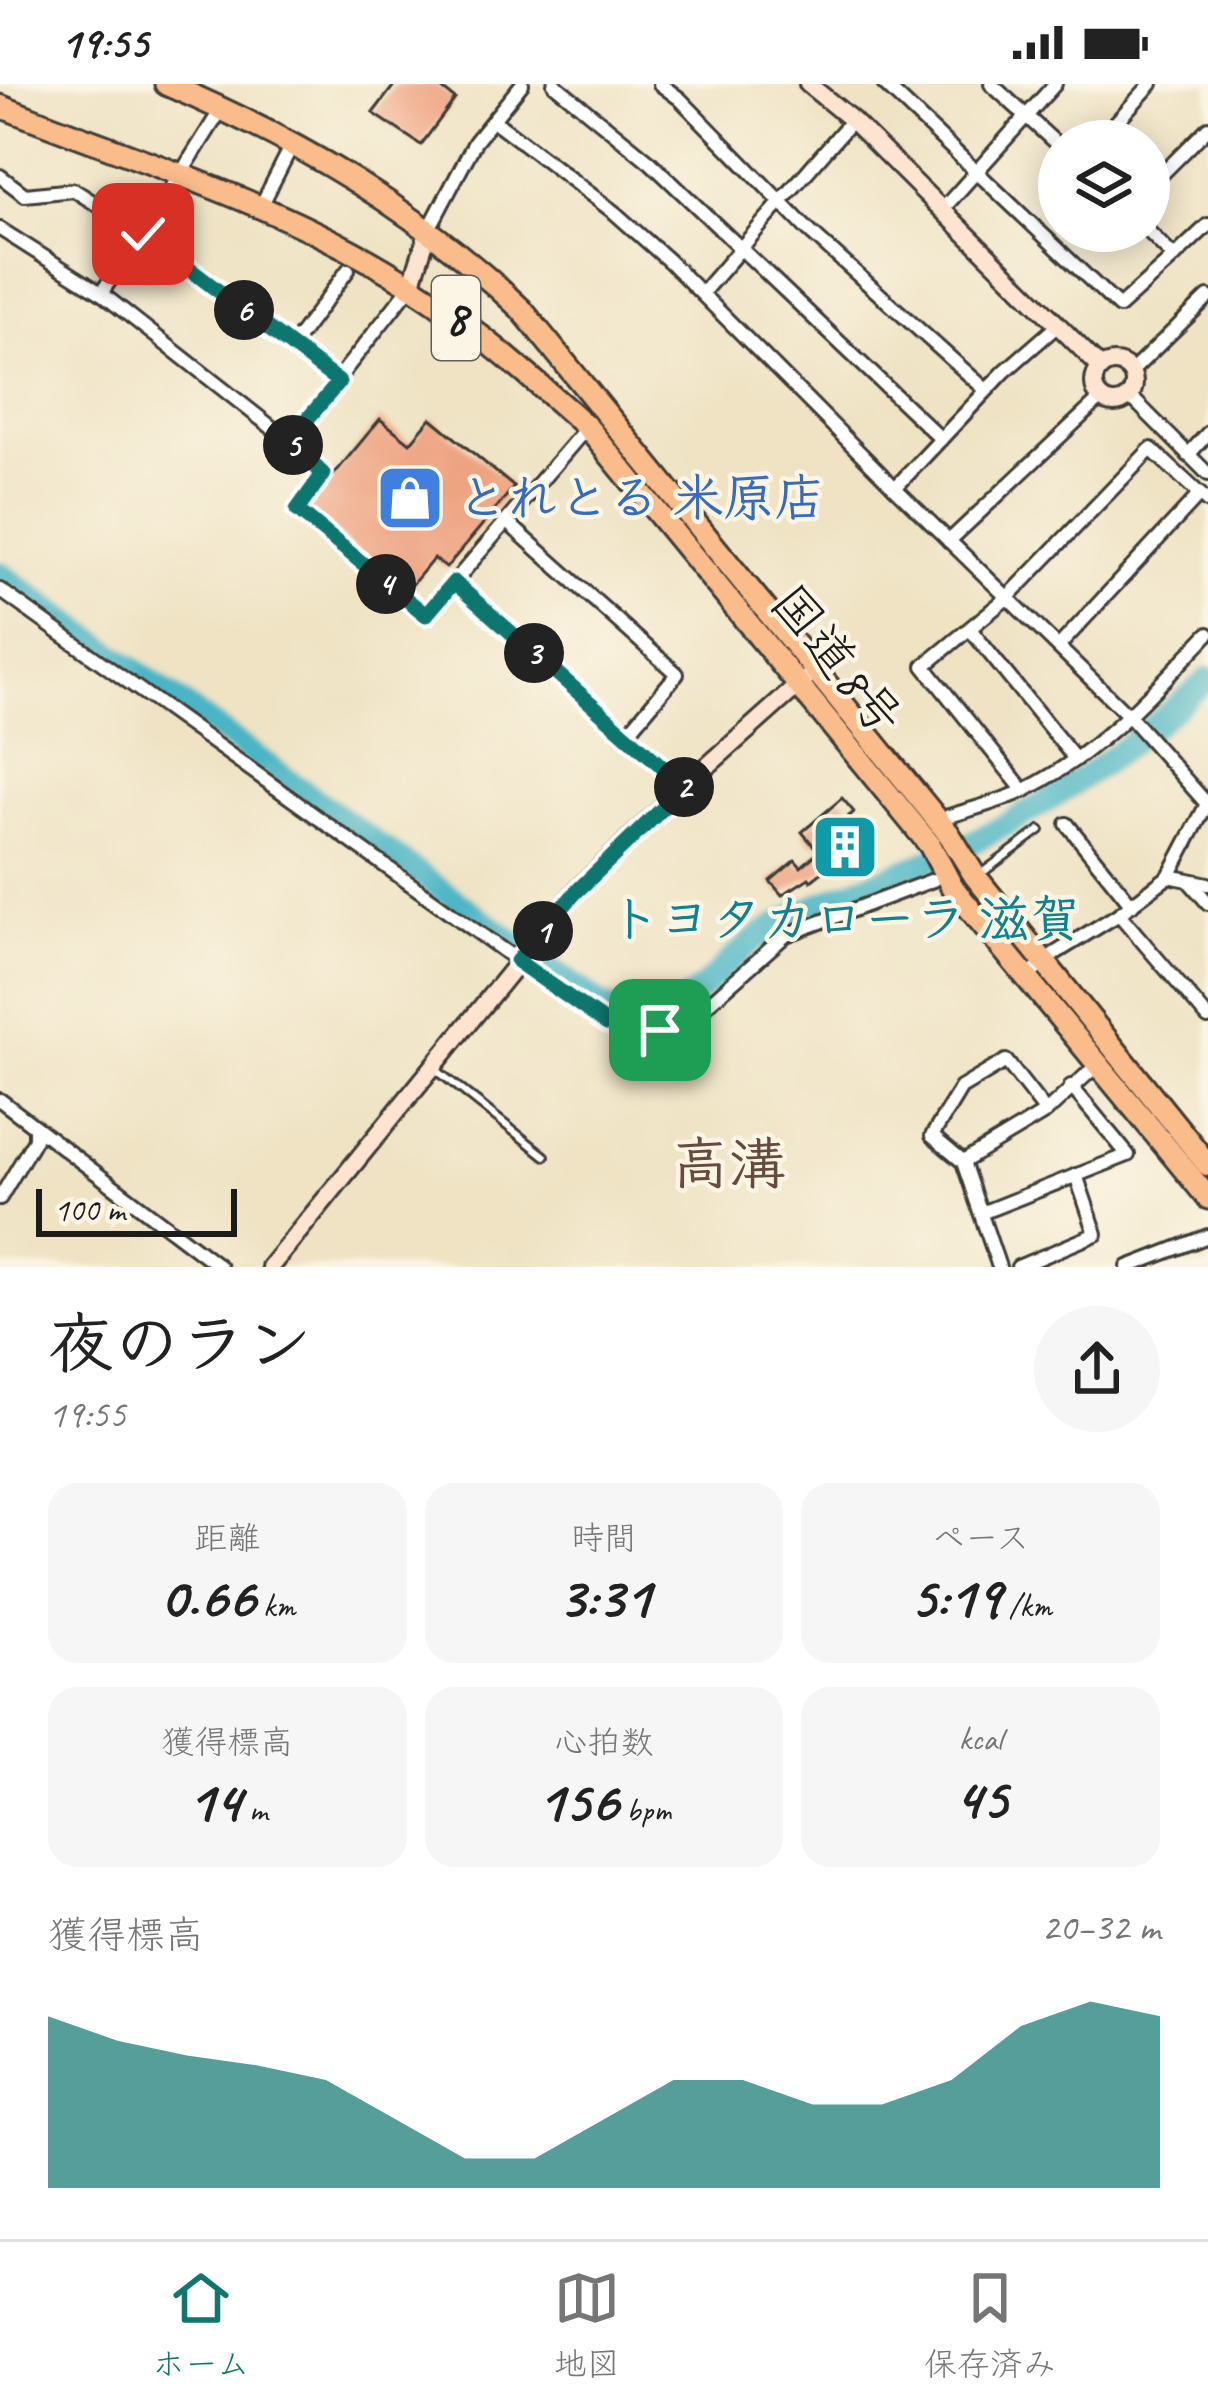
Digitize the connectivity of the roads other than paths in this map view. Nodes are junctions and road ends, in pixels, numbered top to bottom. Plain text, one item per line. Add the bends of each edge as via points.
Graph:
1 (166, 84) edge
2 (522, 84) edge
3 (554, 84) edge
4 (660, 84) edge
5 (808, 84) edge
6 (884, 84) edge
7 (991, 84) edge
8 (1055, 84) edge
9 (1151, 84) edge
10 (0, 106) edge
11 (222, 108) junction
12 (1027, 116) junction
13 (493, 120) junction
14 (851, 120) junction
15 (1118, 120) edge
16 (1038, 126) edge
17 (1208, 128) edge
18 (293, 142) junction
19 (1170, 166) edge
20 (977, 172) junction
21 (0, 176) edge
22 (180, 176) junction
23 (783, 202) junction
24 (260, 208) junction
25 (942, 210) junction
26 (1208, 225) edge
27 (0, 229) edge
28 (429, 229) junction
29 (143, 234) junction
30 (742, 249) junction
31 (1169, 252) edge
32 (1174, 257) junction
33 (348, 270) dead end
34 (411, 286) junction
35 (101, 293) junction
36 (703, 293) junction
37 (1208, 298) edge
38 (1058, 325) junction
39 (292, 346) junction
40 (1101, 368) junction
41 (1131, 372) junction
42 (339, 382) junction
43 (986, 390) junction
44 (1130, 396) junction
45 (1100, 398) junction
46 (586, 427) junction
47 (1208, 433) edge
48 (941, 439) junction
49 (289, 441) junction
50 (1188, 454) junction
51 (1208, 474) edge
52 (895, 488) junction
53 (1204, 498) edge
54 (507, 522) junction
55 (949, 541) junction
56 (454, 582) junction
57 (0, 590) edge
58 (1009, 597) junction
59 (970, 628) junction
60 (1208, 634) edge
61 (1059, 646) junction
62 (807, 678) junction
63 (1132, 720) junction
64 (626, 735) junction
65 (1076, 759) junction
66 (685, 787) junction
67 (1024, 791) junction
68 (1067, 824) dead end
69 (1040, 830) dead end
70 (939, 833) junction
71 (980, 873) junction
72 (1169, 876) junction
73 (1187, 879) junction
74 (942, 884) junction
75 (1208, 884) edge
76 (1208, 903) edge
77 (1132, 905) junction
78 (1119, 914) junction
79 (523, 954) junction
80 (1035, 970) junction
81 (1208, 1018) edge
82 (1097, 1065) junction
83 (431, 1066) junction
84 (1071, 1087) junction
85 (0, 1100) edge
86 (1046, 1112) junction
87 (35, 1126) junction
88 (545, 1156) dead end
89 (963, 1162) junction
90 (1208, 1165) edge
91 (1076, 1175) junction
92 (0, 1198) edge
93 (1208, 1198) edge
94 (981, 1213) junction
95 (1207, 1238) edge
96 (220, 1267) edge
97 (270, 1267) edge
98 (999, 1267) edge
99 (1018, 1267) edge
100 (1128, 1267) edge

1 - 11 highway, 国道8号 / 8
2 - 13 street
3 - 30 street
4 - 23 street
5 - 14 main road
6 - 20 street
7 - 12 street
8 - 12 street
9 - 15 street
10 - 22 highway, 国道8号 / 8
11 - 18 highway, 国道8号 / 8
11 - 22 street
12 - 16 street
12 - 20 street
13 - 28 street
13 - 36 street
14 - 23 street
14 - 25 main road
17 - 19 street
18 - 24 street
18 - 28 highway, 国道8号 / 8
20 - 25 street
20 - 32 street via 1118,307
21 - 29 street via 25,194 74,190
22 - 24 highway, 国道8号 / 8
22 - 29 street
23 - 30 street
23 - 43 street
24 - 34 highway, 国道8号 / 8
25 - 38 main road
26 - 32 street
27 - 35 street
28 - 34 main road
28 - 62 highway, 国道8号 / 8 via 548,339
29 - 35 street
29 - 39 street
30 - 36 street
30 - 48 street
31 - 32 street
33 - 39 street
34 - 42 street
34 - 46 highway, 国道8号 / 8
35 - 49 street
36 - 52 street
37 - 41 street
38 - 40 main road
38 - 43 street
39 - 42 street
40 - 41 main road via 1117,363
40 - 45 main road
41 - 44 main road
42 - 49 street
43 - 48 street
44 - 45 main road
44 - 50 street
45 - 55 street
46 - 54 street
46 - 62 highway, 国道8号 / 8
47 - 50 street
48 - 52 street
49 - 56 street via 323,474 297,510 426,615
50 - 51 street
52 - 55 street
53 - 58 street via 1151,449
53 - 61 street
54 - 56 street
54 - 64 street via 677,674
55 - 58 street
56 - 64 street
57 - 79 street
58 - 59 street
58 - 61 street
59 - 65 street
59 - 67 street via 923,666
60 - 63 street
61 - 63 street
62 - 66 main road
62 - 70 highway, 国道8号 / 8
63 - 65 street
63 - 72 street via 1207,804
64 - 66 street
65 - 67 street
66 - 79 main road
67 - 70 street
68 - 77 street
69 - 71 lane
70 - 71 highway, 国道8号 / 8
70 - 74 highway, 国道8号 / 8
71 - 80 highway, 国道8号 / 8
72 - 73 street
72 - 77 street
73 - 75 street
73 - 76 street
74 - 79 street via 786,935 693,1017 660,1030 607,1024
74 - 80 highway, 国道8号 / 8
77 - 78 street
78 - 80 street
78 - 81 street
79 - 83 main road
80 - 82 highway, 国道8号 / 8
80 - 90 highway, 国道8号 / 8
82 - 84 street
82 - 93 highway, 国道8号 / 8
83 - 88 lane
83 - 97 main road
84 - 86 street
84 - 91 street via 1128,1155
85 - 87 street
86 - 89 street
86 - 89 street via 1006,1061 961,1088 932,1136
87 - 92 street
87 - 96 street
89 - 94 street
91 - 94 street
91 - 99 street via 1096,1234
94 - 98 street
95 - 100 street

